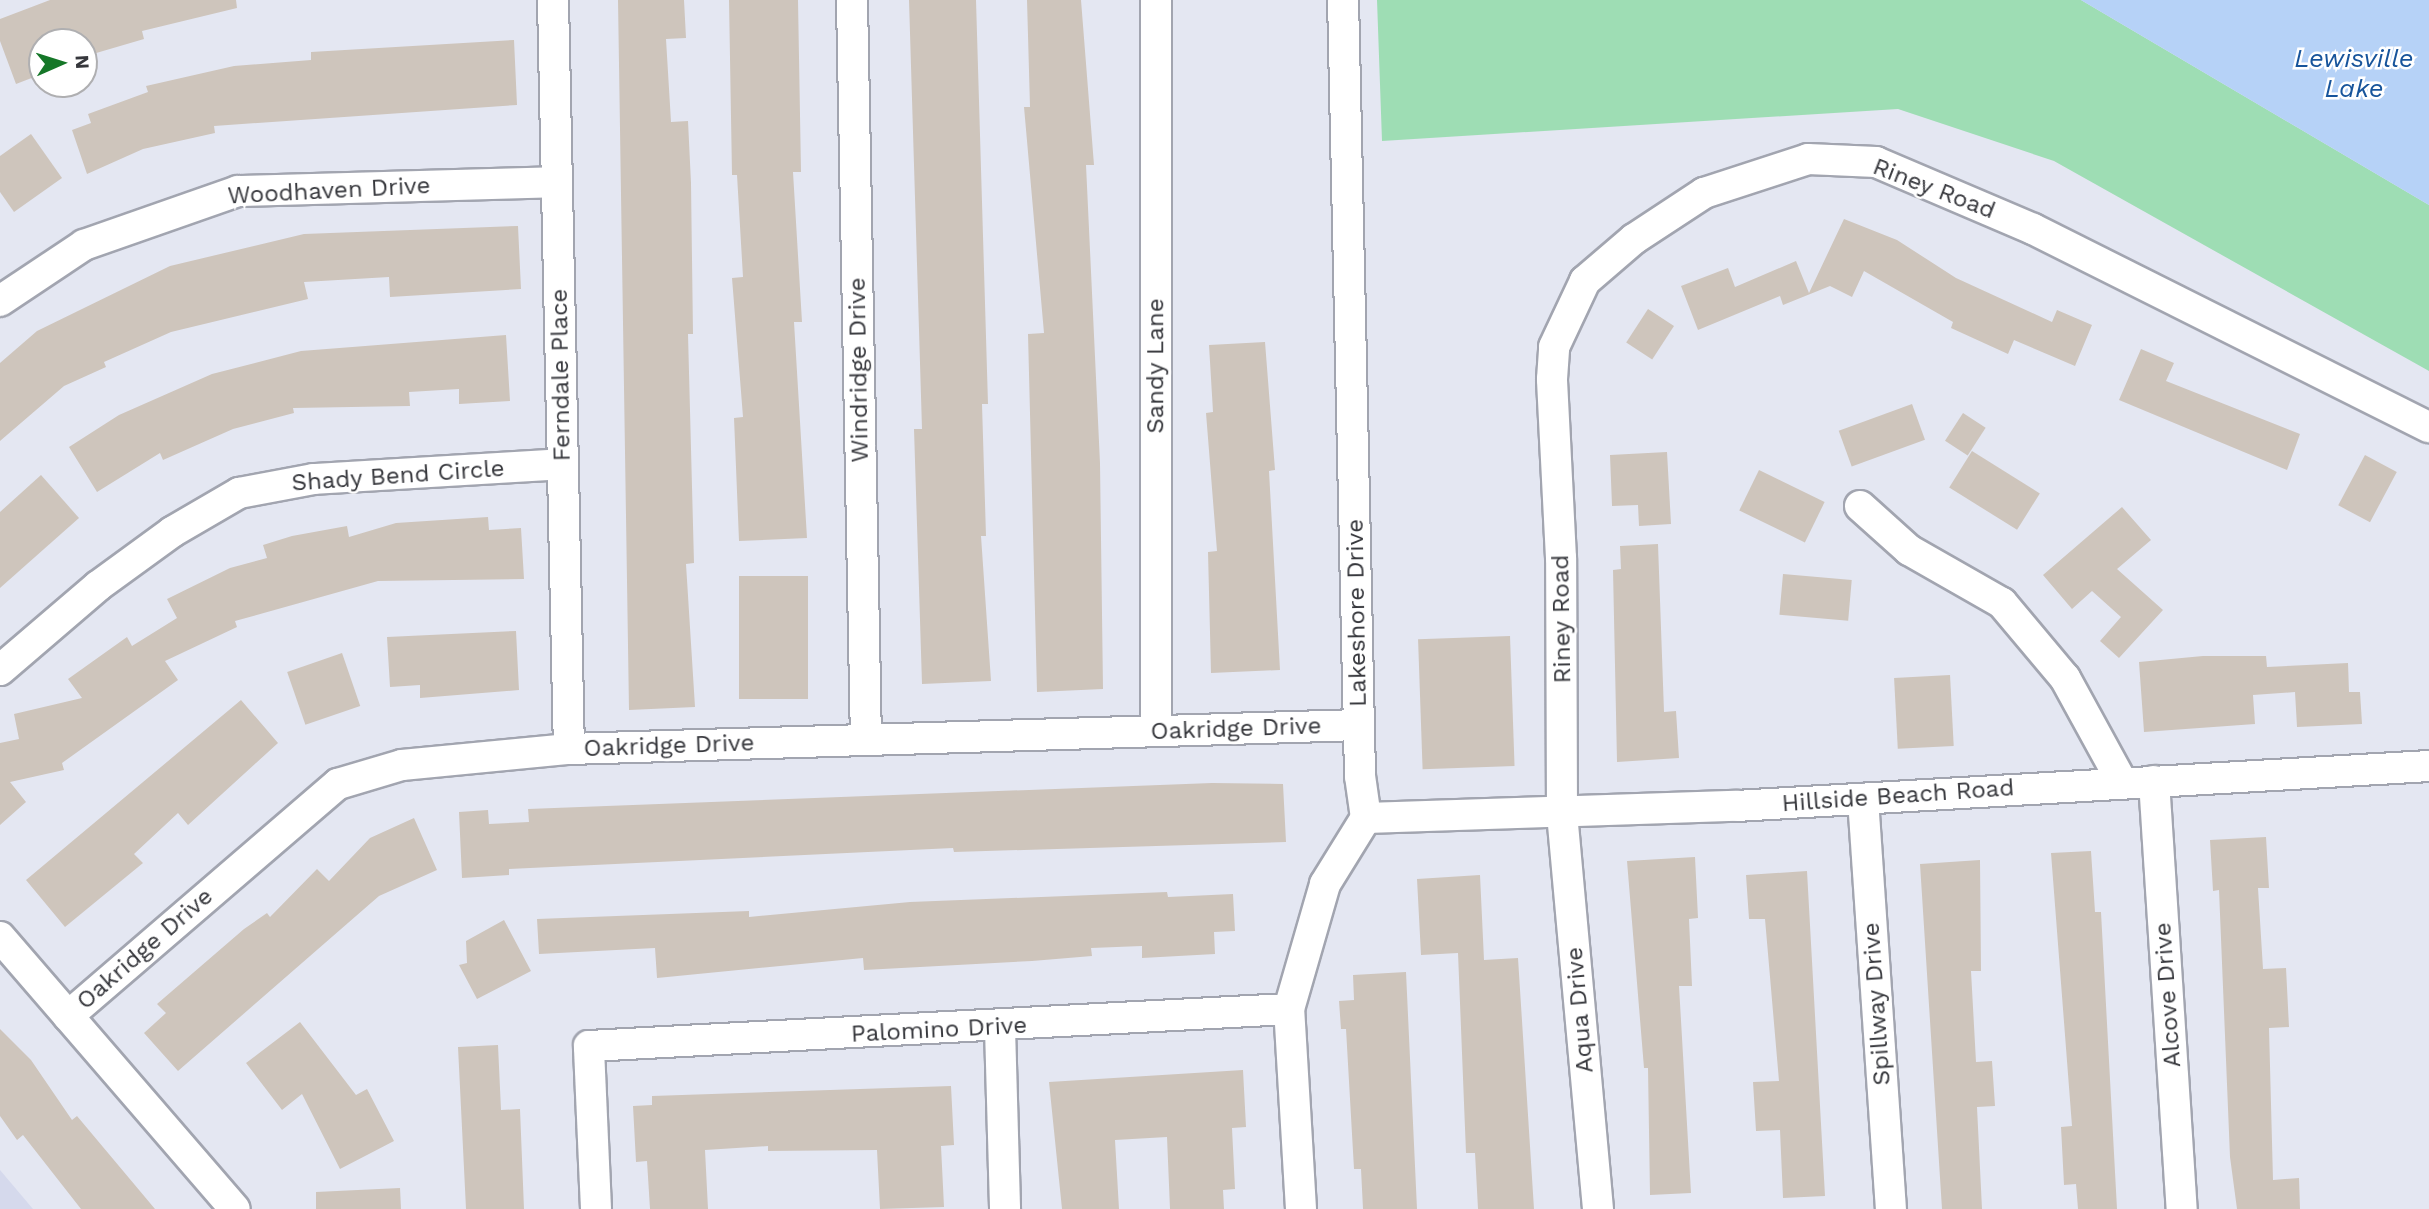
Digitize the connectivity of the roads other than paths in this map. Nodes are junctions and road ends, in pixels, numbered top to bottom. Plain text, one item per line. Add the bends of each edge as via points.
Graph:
1 (552, 0) edge
2 (852, 0) edge
3 (1156, 0) edge
4 (1343, 0) edge
5 (556, 181) junction
6 (0, 300) edge
7 (2429, 427) edge
8 (563, 464) junction
9 (1860, 506) dead end
10 (0, 670) edge
11 (1359, 725) junction
12 (1156, 731) junction
13 (866, 740) junction
14 (569, 749) junction
15 (2429, 766) edge
16 (2154, 780) junction
17 (2122, 782) junction
18 (1863, 799) junction
19 (1562, 812) junction
20 (1366, 818) junction
21 (0, 937) edge
22 (1289, 1009) junction
23 (68, 1016) junction
24 (1000, 1028) junction
25 (235, 1209) edge
26 (596, 1209) edge
27 (1005, 1209) edge
28 (1301, 1209) edge
29 (1598, 1209) edge
30 (1891, 1209) edge
31 (2182, 1209) edge

1 - 5 street, Ferndale Place
2 - 13 street, Windridge Drive
3 - 12 street, Sandy Lane
4 - 11 street, Lakeshore Drive
5 - 6 street, Woodhaven Drive via 238,191 84,245
5 - 8 street, Ferndale Place
7 - 19 street, Riney Road via 2046,235 1876,162 1808,159 1704,193 1634,239 1585,281 1554,347
8 - 10 street, Shady Bend Circle via 314,479 239,493 98,586
8 - 14 street, Ferndale Place
9 - 17 street via 1909,550 2001,603 2065,678
11 - 12 street, Oakridge Drive
11 - 20 street, Lakeshore Drive
12 - 13 street, Oakridge Drive
13 - 14 street, Oakridge Drive
14 - 23 street, Oakridge Drive via 402,765 338,784
15 - 16 street, Hillside Beach Road
16 - 17 street, Hillside Beach Road
16 - 31 street, Alcove Drive
17 - 18 street, Hillside Beach Road
18 - 19 street, Hillside Beach Road
18 - 30 street, Spillway Drive
19 - 20 street, Hillside Beach Road
19 - 29 street, Aqua Drive
20 - 22 street via 1325,884
21 - 23 street
22 - 24 street, Palomino Drive
22 - 28 street
23 - 25 street
24 - 26 street, Palomino Drive via 589,1046
24 - 27 street

